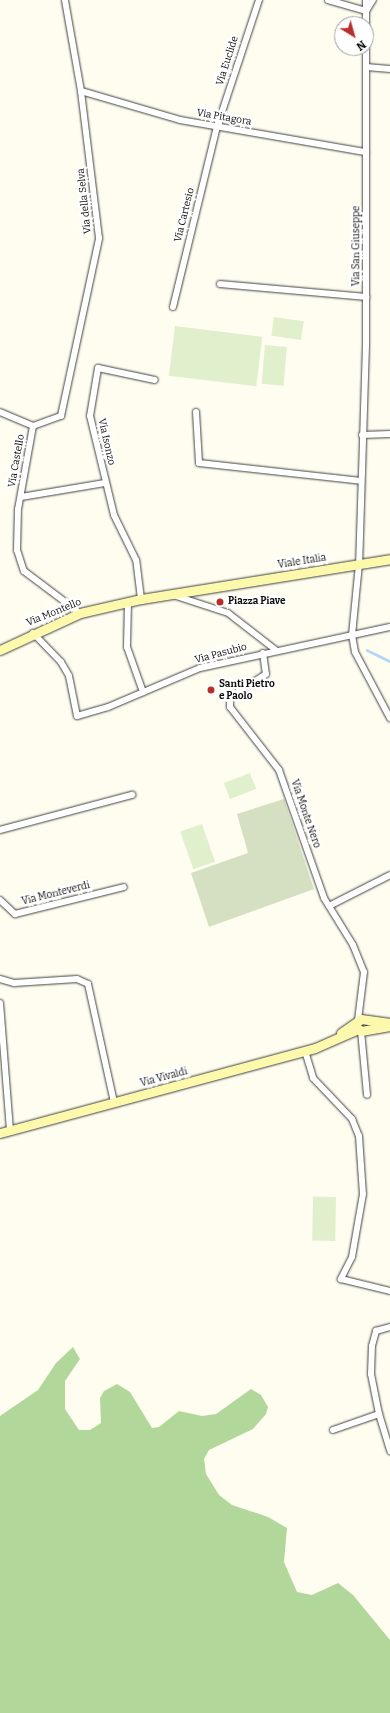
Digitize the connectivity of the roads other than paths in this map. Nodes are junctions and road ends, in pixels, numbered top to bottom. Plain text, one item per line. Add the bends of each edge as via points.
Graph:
1 (65, 0) edge
2 (259, 0) edge
3 (328, 0) edge
4 (366, 0) edge
5 (373, 0) edge
6 (366, 11) junction
7 (366, 67) junction
8 (390, 69) edge
9 (81, 91) junction
10 (217, 127) junction
11 (366, 152) junction
12 (220, 284) dead end
13 (366, 297) junction
14 (173, 307) dead end
15 (155, 380) dead end
16 (0, 412) edge
17 (196, 412) dead end
18 (33, 426) junction
19 (390, 434) edge
20 (362, 435) junction
21 (361, 481) junction
22 (105, 483) junction
23 (21, 498) junction
24 (390, 559) edge
25 (359, 564) junction
26 (170, 594) junction
27 (141, 599) junction
28 (128, 602) junction
29 (80, 613) junction
30 (390, 627) edge
31 (33, 633) junction
32 (352, 635) junction
33 (1, 645) edge
34 (277, 650) junction
35 (263, 653) junction
36 (143, 692) junction
37 (390, 718) edge
38 (132, 795) dead end
39 (0, 830) edge
40 (390, 875) edge
41 (124, 887) dead end
42 (0, 900) edge
43 (329, 906) junction
44 (0, 979) edge
45 (0, 1002) edge
46 (361, 1024) junction
47 (390, 1025) edge
48 (305, 1051) junction
49 (367, 1095) dead end
50 (114, 1102) junction
51 (10, 1130) junction
52 (0, 1133) edge
53 (390, 1291) edge
54 (390, 1327) edge
55 (379, 1414) junction
56 (333, 1430) dead end
57 (390, 1451) edge

1 - 9 street, Via della Selva
2 - 10 street, Via Euclide
3 - 6 street
4 - 6 street, Via San Giuseppe
5 - 6 street
6 - 7 street, Via San Giuseppe
7 - 8 street
7 - 11 street, Via San Giuseppe
9 - 10 street, Via Pitagora
9 - 18 street, Via della Selva via 99,238 61,416
10 - 11 street, Via Pitagora
10 - 14 street, Via Cartesio
11 - 13 street, Via San Giuseppe
12 - 13 street
13 - 20 street, Via San Giuseppe
15 - 22 street, Via Isonzo via 98,368 90,416
16 - 18 street
17 - 21 street via 198,463
18 - 23 street, Via Castello
19 - 20 street
20 - 21 street, Via San Giuseppe
21 - 25 street, Via San Giuseppe
22 - 23 street
22 - 27 street, Via Isonzo via 114,515 136,560
23 - 29 street, Via Castello via 17,550 24,571
24 - 25 street, Viale Italia
25 - 26 street, Viale Italia
25 - 32 street, Via San Giuseppe
26 - 27 street
26 - 34 street via 228,613
27 - 28 street, Via Montello
28 - 29 street, Via Montello
28 - 36 street via 127,648
29 - 31 street, Via Montello
30 - 32 street, Via Pasubio
31 - 33 street, Via Montello
31 - 36 street, Via Pasubio via 61,662 69,676 77,716
32 - 34 street, Via Pasubio
32 - 37 street, Via San Giuseppe via 355,652
34 - 35 street, Via Pasubio
35 - 36 street, Via Pasubio via 200,668
35 - 43 street, Via Monte Nero via 266,674 230,697 230,707 279,770
38 - 39 street
40 - 43 street
41 - 42 street, Via Monteverdi via 15,914
43 - 46 street, Via Monte Nero via 353,945 364,972 359,1004
44 - 50 street via 14,984 77,979 88,984
45 - 51 street
46 - 47 street
46 - 48 street, Via Vivaldi
46 - 49 street, Via Monte Nero
48 - 50 street, Via Vivaldi
48 - 53 street via 313,1078 352,1119 359,1136 362,1194 352,1257 341,1279
50 - 51 street, Via Vivaldi
51 - 52 street, Via Vivaldi
54 - 55 street via 376,1331 372,1346 371,1374
55 - 56 street
55 - 57 street

